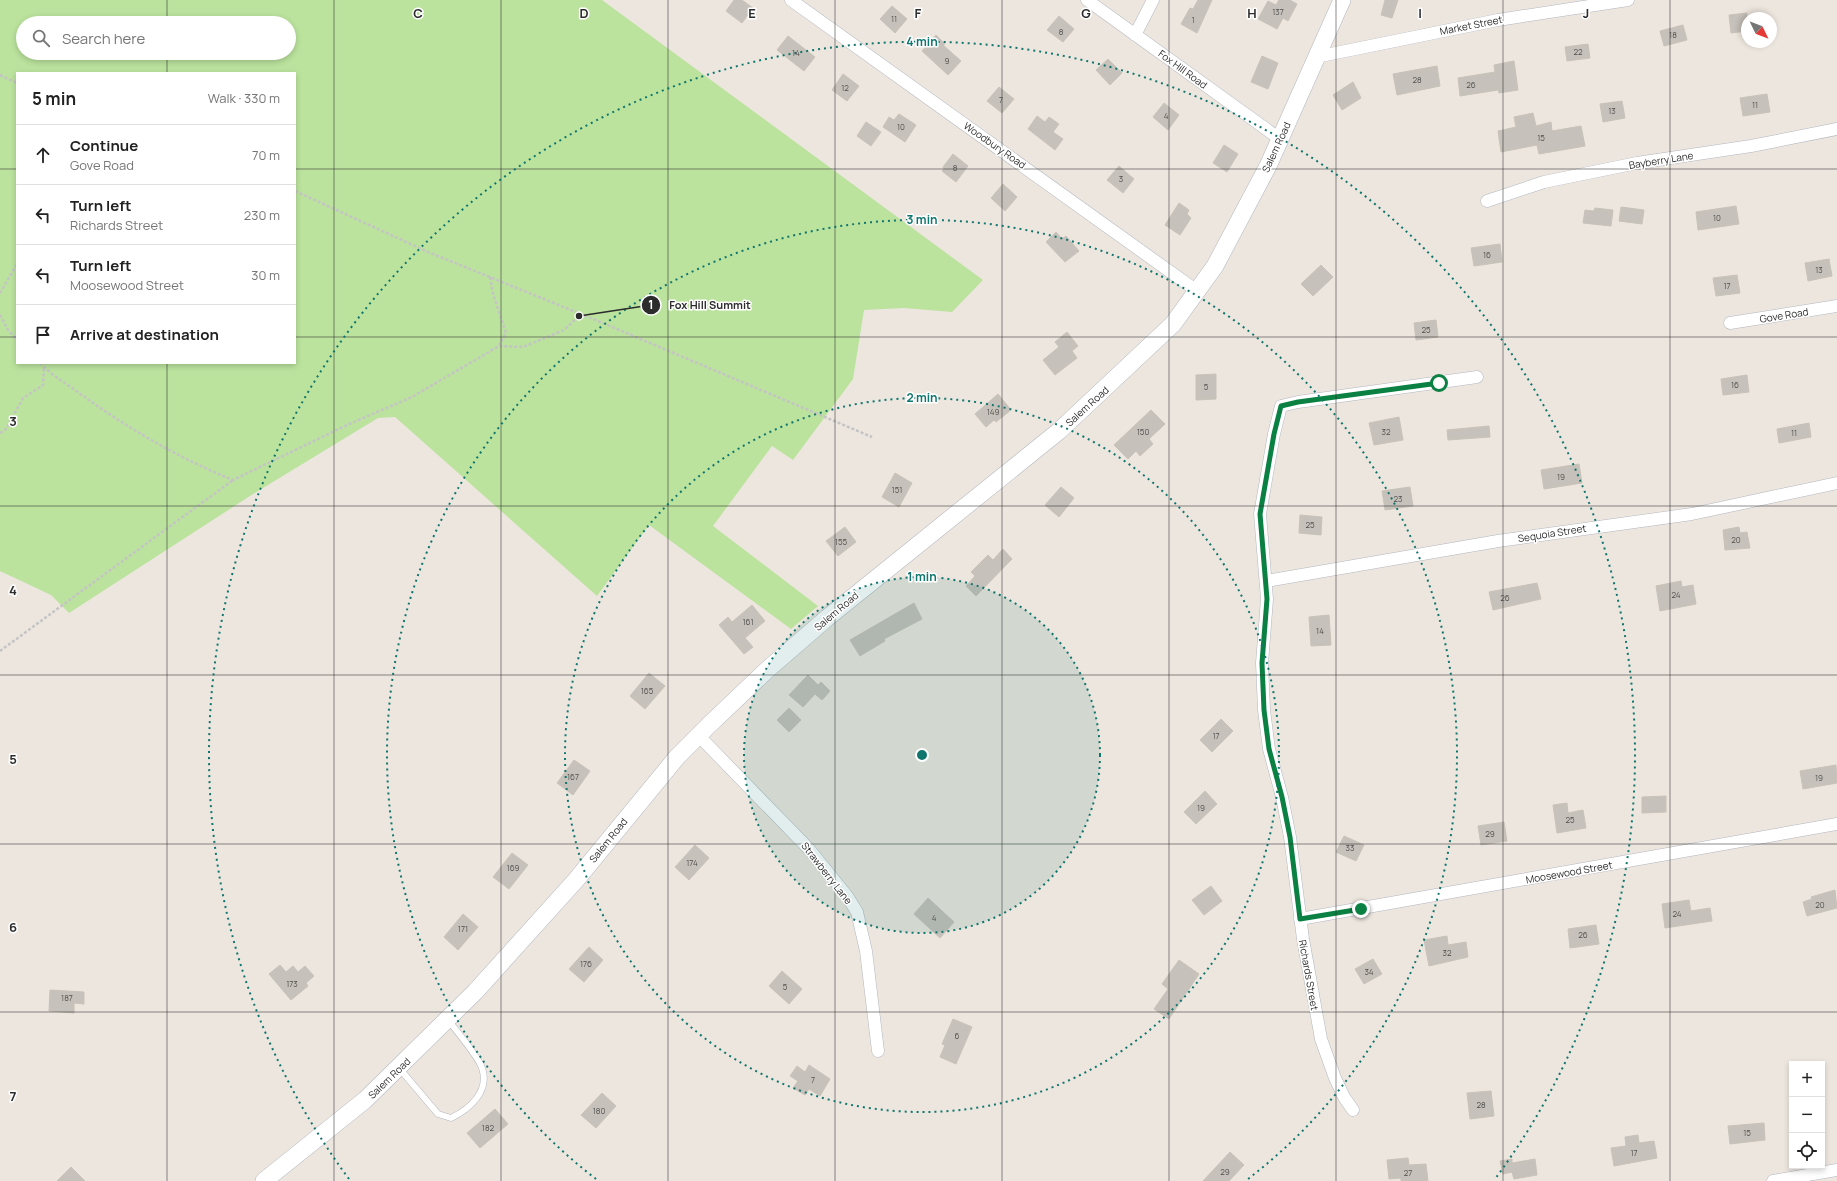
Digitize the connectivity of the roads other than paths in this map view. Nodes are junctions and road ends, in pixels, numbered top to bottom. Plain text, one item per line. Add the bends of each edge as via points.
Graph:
1 (791, 0) edge
2 (1087, 0) edge
3 (1153, 0) edge
4 (1342, 0) edge
5 (1628, 0) edge
6 (1135, 35) junction
7 (1316, 57) junction
8 (1837, 129) edge
9 (1280, 139) junction
10 (1487, 201) dead end
11 (1197, 291) junction
12 (1837, 306) edge
13 (1730, 323) dead end
14 (1477, 377) dead end
15 (1837, 483) edge
16 (1266, 581) junction
17 (698, 735) junction
18 (1837, 824) edge
19 (1300, 919) junction
20 (448, 1019) junction
21 (878, 1051) dead end
22 (399, 1068) junction
23 (1353, 1110) dead end
24 (1837, 1170) edge
25 (269, 1180) edge
26 (1773, 1181) edge

1 - 11 street, Woodbury Road
2 - 6 street, Fox Hill Road
3 - 6 street
4 - 7 main road, Salem Road
5 - 7 street, Market Street via 1498,20
6 - 9 street, Fox Hill Road
7 - 9 main road, Salem Road
8 - 10 street, Bayberry Lane via 1544,182
9 - 11 main road, Salem Road via 1215,266
11 - 17 main road, Salem Road via 1173,324 1064,426 827,618
12 - 13 street, Gove Road
14 - 16 street, Richards Street via 1281,406 1260,514
15 - 16 street, Sequoia Street via 1692,514 1498,541
16 - 19 street, Richards Street via 1262,663 1264,710 1269,749 1290,837
17 - 20 main road, Salem Road via 576,880
17 - 21 street, Strawberry Lane via 810,849 857,912 866,952
18 - 19 street, Moosewood Street
19 - 23 street, Richards Street via 1321,1039 1335,1078
20 - 22 main road, Salem Road
20 - 22 lane via 482,1067 485,1084 478,1098 451,1118 438,1114
22 - 25 main road, Salem Road via 362,1103
24 - 26 street

